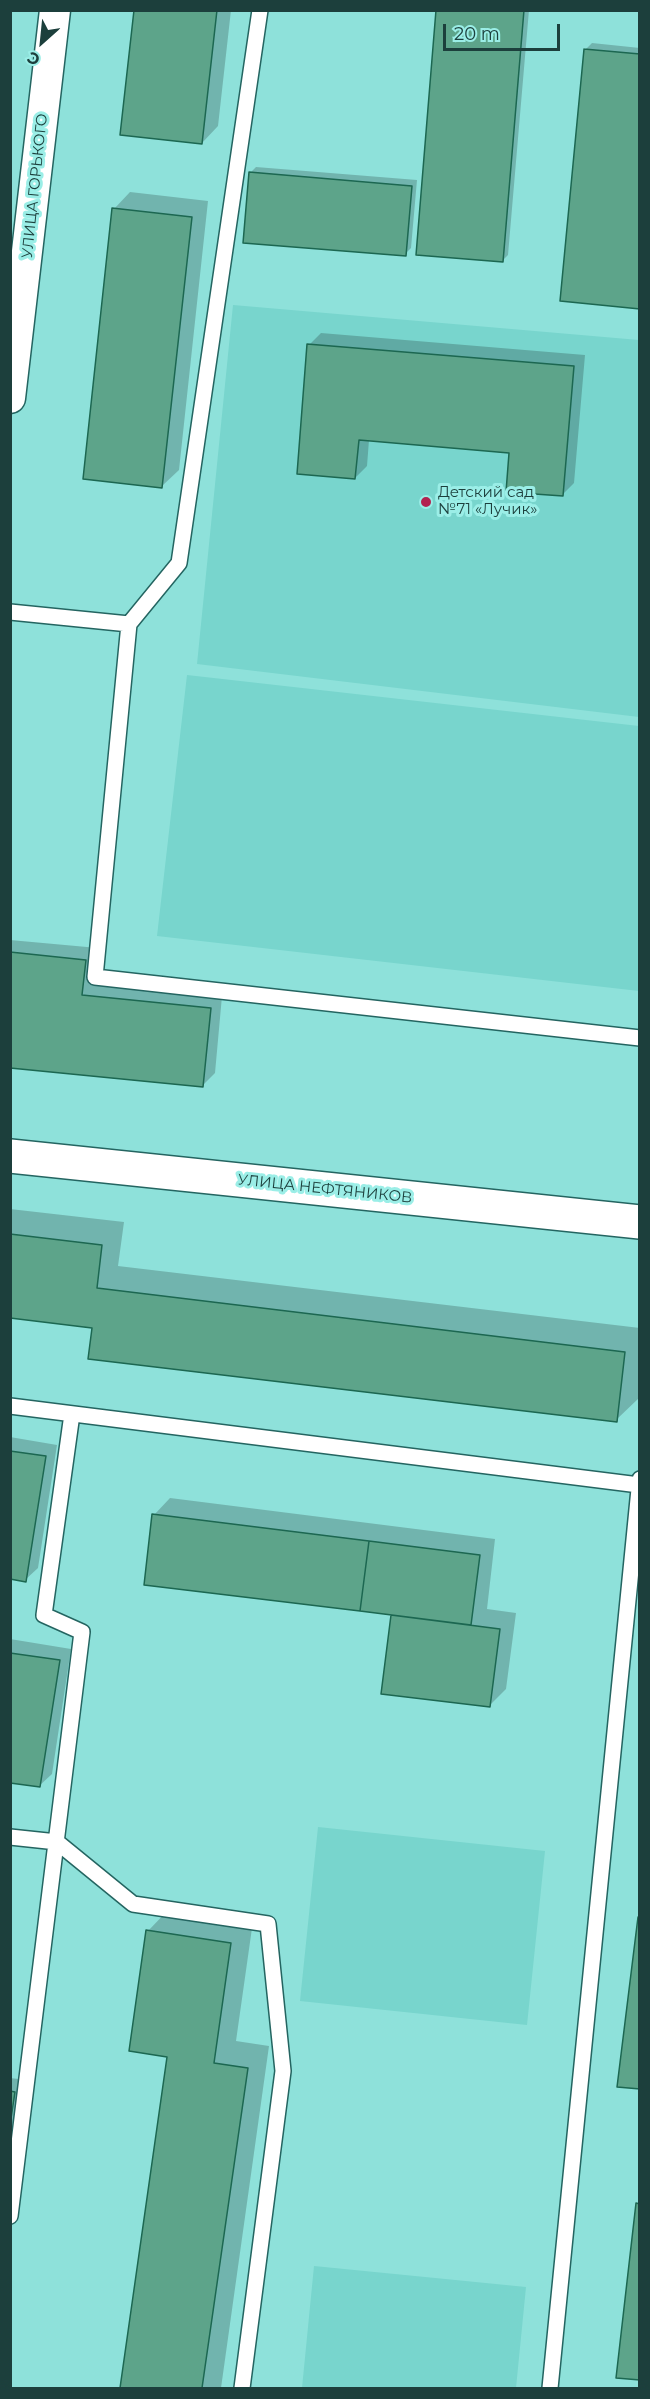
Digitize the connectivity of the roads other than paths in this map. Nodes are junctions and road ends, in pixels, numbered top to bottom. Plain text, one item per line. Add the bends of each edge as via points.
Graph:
1 (55, 10) edge
2 (260, 10) edge
3 (10, 398) edge
4 (10, 612) edge
5 (129, 624) junction
6 (639, 1038) edge
7 (10, 1156) edge
8 (639, 1222) edge
9 (10, 1406) edge
10 (72, 1414) junction
11 (639, 1479) edge
12 (639, 1485) edge
13 (10, 1837) edge
14 (57, 1842) junction
15 (10, 2216) edge
16 (242, 2388) edge
17 (550, 2388) edge

1 - 3 street, УЛИЦА ГОРЬКОГО
2 - 5 lane via 179,562
4 - 5 lane
5 - 6 lane via 95,977
7 - 8 main road, УЛИЦА НЕФТЯНИКОВ
9 - 10 lane
10 - 12 lane
10 - 14 lane via 44,1615 82,1632
11 - 12 lane
12 - 17 lane
13 - 14 lane
14 - 15 lane
14 - 16 lane via 133,1904 268,1924 283,2071

